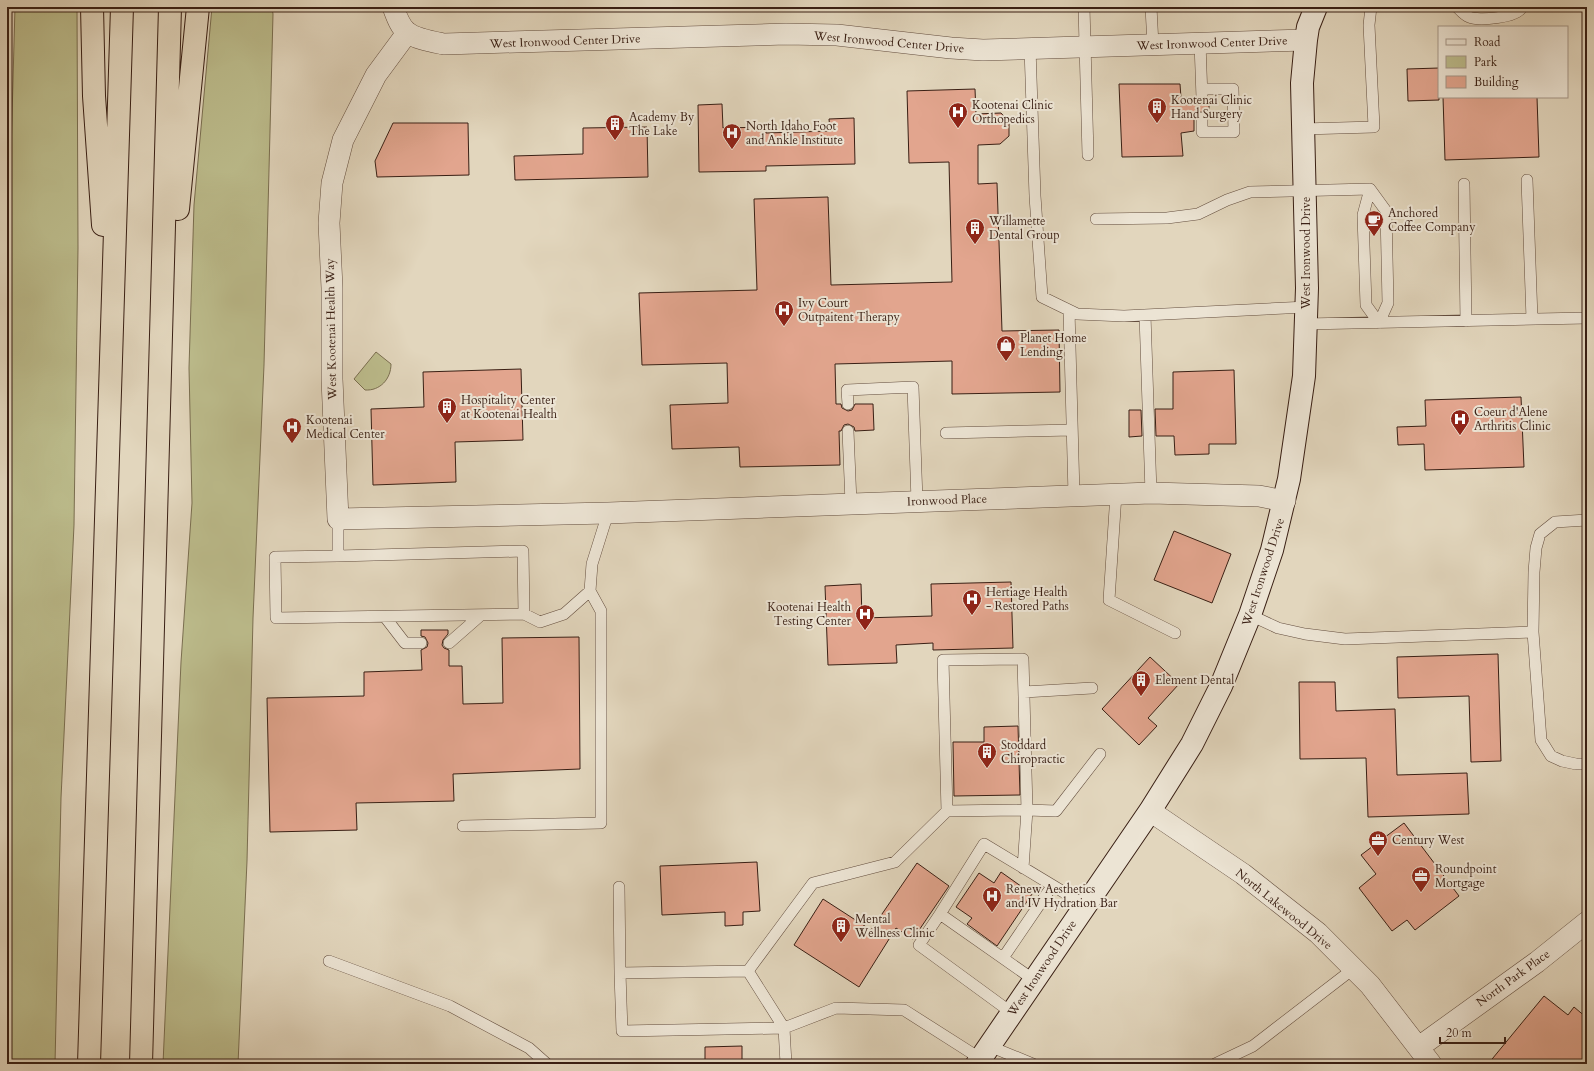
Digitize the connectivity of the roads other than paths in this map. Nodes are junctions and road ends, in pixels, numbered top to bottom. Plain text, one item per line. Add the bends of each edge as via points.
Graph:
1 (92, 7) edge
2 (122, 7) edge
3 (170, 7) edge
4 (198, 7) edge
5 (393, 7) edge
6 (1084, 7) edge
7 (1152, 7) edge
8 (1316, 7) edge
9 (1371, 7) edge
10 (1457, 7) edge
11 (1522, 7) edge
12 (407, 33) junction
13 (1306, 40) junction
14 (1200, 43) junction
15 (1153, 44) junction
16 (1085, 47) junction
17 (1030, 48) junction
18 (1202, 118) dead end
19 (1303, 129) junction
20 (1088, 155) dead end
21 (1526, 180) dead end
22 (1464, 184) dead end
23 (1370, 189) junction
24 (1306, 190) junction
25 (1096, 219) dead end
26 (1069, 310) junction
27 (1145, 315) junction
28 (1306, 316) junction
29 (1587, 318) edge
30 (1532, 319) junction
31 (1466, 321) junction
32 (1379, 323) junction
33 (111, 343) junction
34 (848, 404) dead end
35 (160, 423) junction
36 (1072, 430) junction
37 (848, 431) dead end
38 (946, 433) dead end
39 (1152, 493) junction
40 (1116, 494) junction
41 (1074, 495) junction
42 (917, 501) junction
43 (1285, 501) junction
44 (851, 503) junction
45 (608, 513) junction
46 (338, 519) junction
47 (1587, 520) edge
48 (338, 556) junction
49 (590, 591) junction
50 (524, 614) junction
51 (481, 615) junction
52 (1250, 615) junction
53 (385, 617) junction
54 (1533, 632) junction
55 (1175, 633) dead end
56 (421, 643) dead end
57 (449, 643) dead end
58 (1092, 688) dead end
59 (1024, 692) junction
60 (1100, 754) dead end
61 (1587, 764) edge
62 (1027, 810) junction
63 (947, 811) junction
64 (1150, 811) junction
65 (463, 826) dead end
66 (1023, 868) junction
67 (1052, 886) junction
68 (619, 887) dead end
69 (1085, 905) junction
70 (940, 914) junction
71 (1587, 922) edge
72 (1003, 958) junction
73 (330, 961) dead end
74 (1354, 969) junction
75 (748, 971) junction
76 (620, 973) junction
77 (1034, 980) junction
78 (1012, 1013) junction
79 (784, 1028) junction
80 (1419, 1047) junction
81 (982, 1056) edge
82 (89, 1064) edge
83 (141, 1064) edge
84 (547, 1064) edge
85 (786, 1064) edge
86 (1033, 1064) edge
87 (1215, 1064) edge
88 (1431, 1064) edge

1 - 33 highway via 94,96
2 - 33 highway
3 - 35 highway
4 - 35 highway
5 - 12 street via 396,17
6 - 16 lane
7 - 15 lane
8 - 13 street, West Ironwood Drive
9 - 19 lane via 1369,25 1374,127
10 - 11 lane via 1471,18 1512,16
12 - 17 street, West Ironwood Center Drive via 429,42 444,44 786,34 837,35 983,50
12 - 46 street, West Kootenai Health Way via 376,75 343,140 332,183 329,223
13 - 14 street, West Ironwood Center Drive
13 - 19 street, West Ironwood Drive via 1302,83
14 - 15 street, West Ironwood Center Drive
14 - 18 lane via 1202,94 1233,89 1234,132 1202,132
15 - 16 street, West Ironwood Center Drive
16 - 17 street, West Ironwood Center Drive
16 - 20 lane
17 - 26 lane via 1035,196 1042,297
19 - 24 street, West Ironwood Drive
21 - 30 lane
22 - 31 lane
23 - 24 lane
23 - 32 lane via 1363,215 1366,305
23 - 32 lane via 1386,211 1388,303
24 - 25 lane via 1250,192 1198,214
24 - 28 street, West Ironwood Drive
26 - 27 lane via 1077,314
26 - 36 lane
27 - 28 lane
27 - 39 lane
28 - 32 lane
28 - 43 street, West Ironwood Drive via 1304,376
29 - 30 lane
30 - 31 lane
31 - 32 lane
33 - 82 highway
34 - 42 lane via 847,390 913,387
35 - 83 highway
36 - 38 lane
36 - 41 lane
37 - 44 lane
39 - 40 street, Ironwood Place
39 - 43 street, Ironwood Place via 1259,496
40 - 41 street, Ironwood Place
40 - 55 lane via 1109,600
41 - 42 street, Ironwood Place
42 - 44 street, Ironwood Place
43 - 52 street, West Ironwood Drive
44 - 45 street, Ironwood Place
45 - 46 street
45 - 49 lane via 592,564
46 - 48 lane
47 - 54 lane via 1555,522 1540,534 1534,572
48 - 50 lane via 523,551
48 - 53 lane via 275,557 276,618
49 - 50 lane via 564,614 540,622
49 - 65 lane via 602,610 601,823
50 - 51 lane
51 - 53 lane
51 - 57 lane
52 - 54 lane via 1278,628 1344,639
52 - 64 street, West Ironwood Drive via 1221,686 1195,737
53 - 56 lane via 405,643
54 - 61 lane via 1541,740 1551,756 1562,761
58 - 59 lane
59 - 62 lane
59 - 63 lane via 1023,659 943,660
60 - 62 lane via 1056,811
62 - 63 lane
62 - 66 lane
63 - 75 lane via 895,862 813,883
64 - 69 street, West Ironwood Drive
64 - 74 street, North Lakewood Drive via 1243,874 1318,933
66 - 67 lane
66 - 70 lane via 984,844
67 - 69 lane
67 - 72 lane
68 - 76 lane
69 - 77 street, West Ironwood Drive
70 - 72 lane
70 - 78 lane via 919,944
71 - 80 street, North Park Place
72 - 77 lane
73 - 84 lane via 450,1006 530,1048
74 - 80 street, North Lakewood Drive via 1370,985
74 - 87 lane via 1253,1046
75 - 76 lane
75 - 79 lane
76 - 79 lane via 622,1031
77 - 78 street, West Ironwood Drive
78 - 81 street, West Ironwood Drive
79 - 81 lane via 836,1008 904,1010
79 - 85 lane
80 - 88 street, North Lakewood Drive
81 - 86 lane

